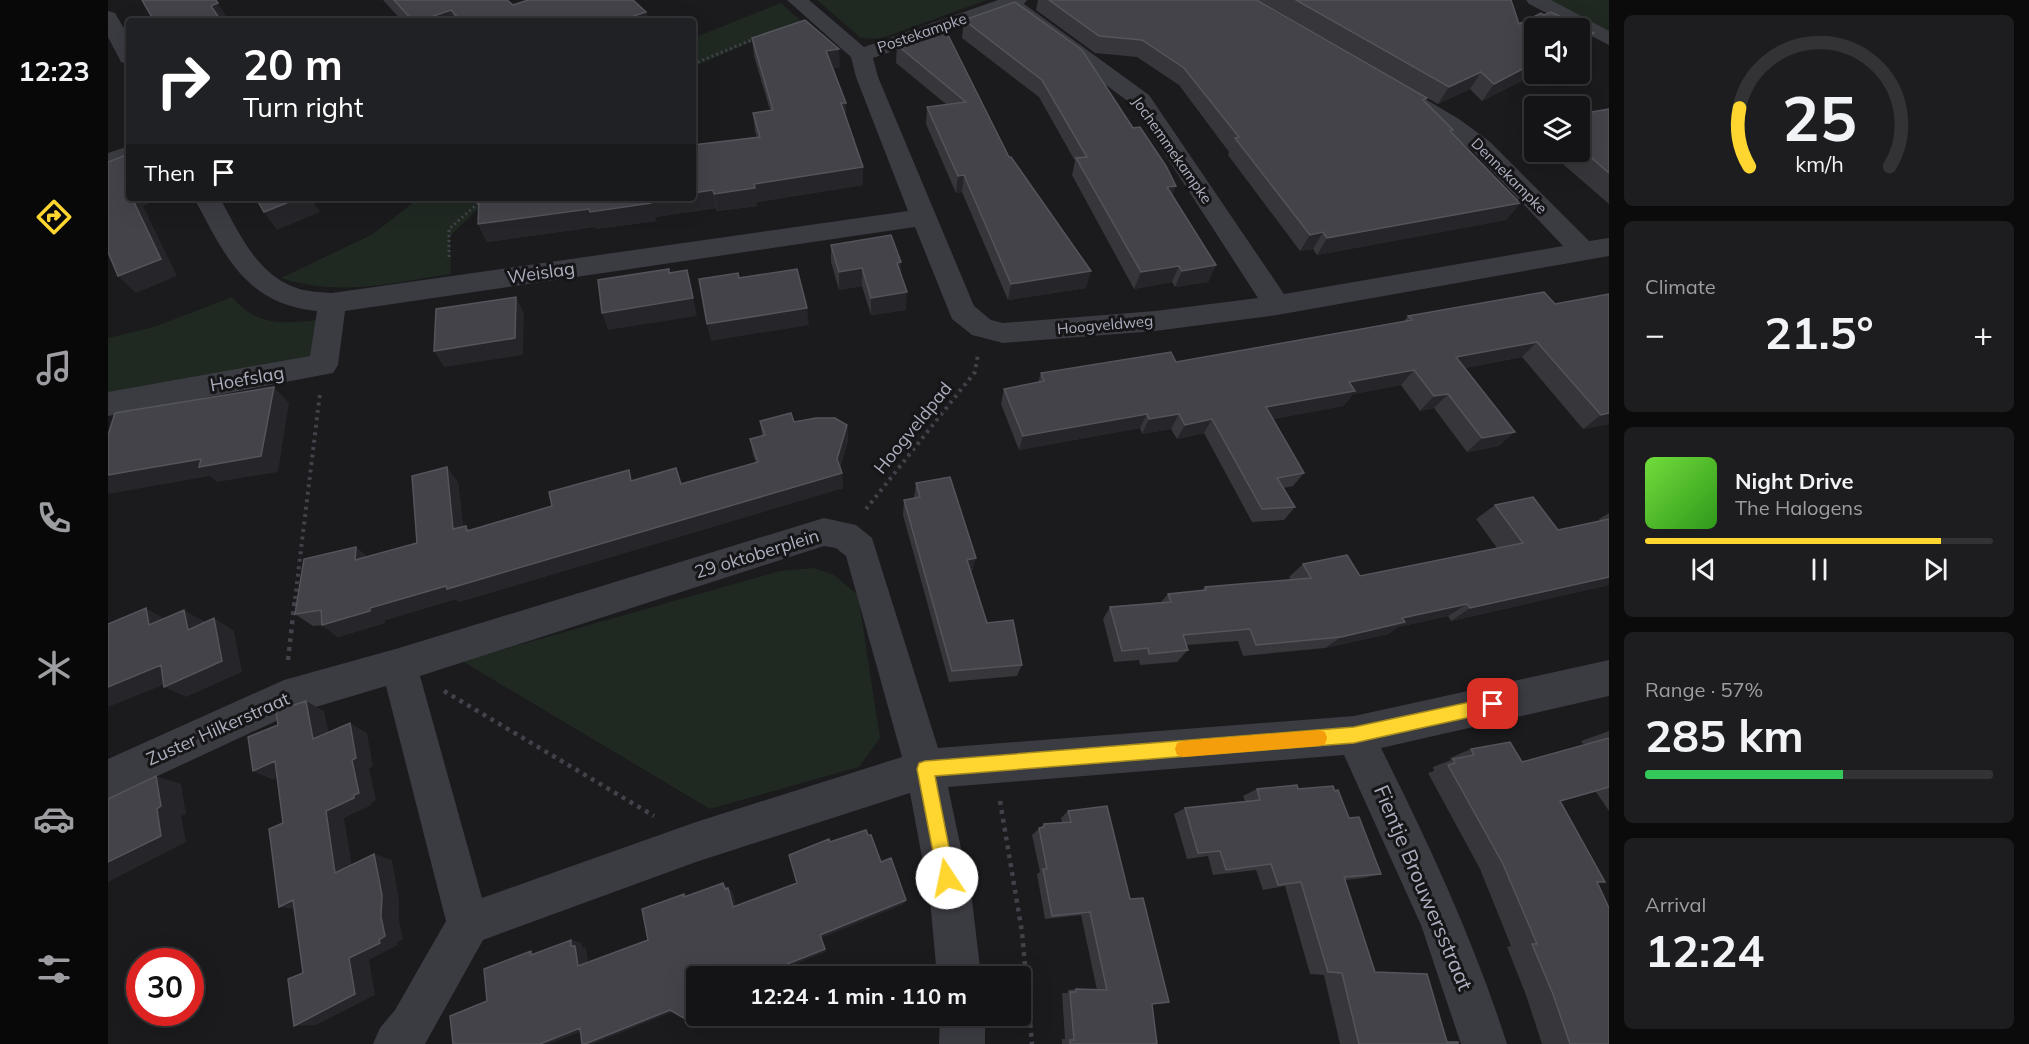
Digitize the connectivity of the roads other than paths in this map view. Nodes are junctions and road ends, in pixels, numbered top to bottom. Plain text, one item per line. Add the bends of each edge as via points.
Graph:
1 (797, 0) edge
2 (1536, 0) edge
3 (1013, 2) edge
4 (108, 17) edge
5 (1609, 39) edge
6 (126, 51) edge
7 (861, 55) junction
8 (1381, 83) edge
9 (126, 155) edge
10 (108, 161) edge
11 (209, 201) edge
12 (923, 217) junction
13 (1596, 250) edge
14 (333, 303) junction
15 (1277, 305) junction
16 (108, 404) edge
17 (399, 665) junction
18 (1609, 678) edge
19 (1354, 735) junction
20 (925, 769) junction
21 (108, 779) edge
22 (468, 924) junction
23 (958, 966) edge
24 (963, 1026) edge
25 (396, 1044) edge
26 (962, 1044) edge
27 (1484, 1044) edge

1 - 7 street
2 - 5 street
3 - 7 street, Postekampke
3 - 15 street, Jochemmekampke via 1141,100
4 - 6 street
7 - 12 street
8 - 13 street, Dennekampke via 1481,146
9 - 10 street
11 - 14 street, Weislag via 256,278 277,292 306,302
12 - 14 street, Weislag
12 - 15 street, Hoogveldweg via 962,312 982,328 1003,333 1155,321
13 - 15 street, Hoogveldweg
14 - 16 street, Hoefslag via 323,365
17 - 20 street, 29 oktoberplein via 824,532 844,535 860,549
17 - 21 street, Zuster Hilkerstraat via 284,698
17 - 22 street
18 - 19 street
19 - 20 street
19 - 27 street, Fientje Brouwersstraat via 1416,862 1473,1004
20 - 22 street via 696,842
20 - 23 street, 29 oktoberplein via 951,900
22 - 25 street via 411,1026
24 - 26 street

